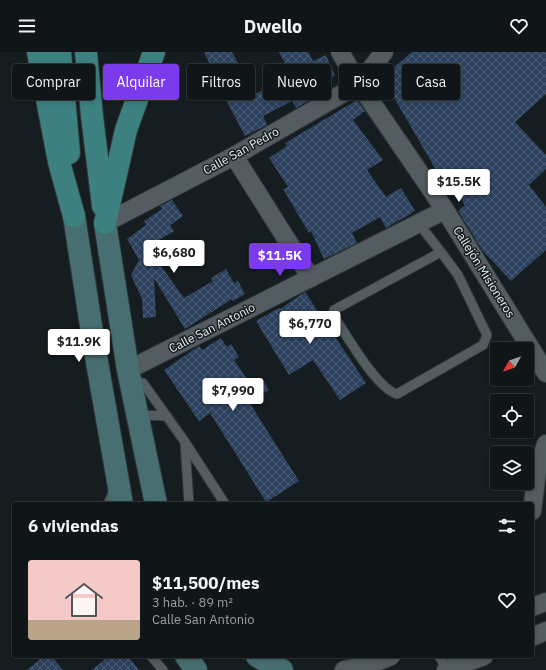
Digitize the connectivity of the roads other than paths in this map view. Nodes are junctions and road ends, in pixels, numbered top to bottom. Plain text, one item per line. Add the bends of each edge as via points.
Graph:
1 (38, 52) edge
2 (60, 52) edge
3 (86, 52) edge
4 (154, 52) edge
5 (340, 52) edge
6 (384, 52) edge
7 (347, 64) edge
8 (374, 64) edge
9 (339, 95) edge
10 (369, 100) edge
11 (234, 156) junction
12 (445, 210) junction
13 (74, 216) junction
14 (113, 218) junction
15 (419, 224) junction
16 (441, 252) junction
17 (311, 278) junction
18 (546, 373) edge
19 (129, 376) junction
20 (137, 415) junction
21 (166, 416) junction
22 (185, 442) junction
23 (546, 444) edge
24 (119, 494) edge
25 (110, 502) edge
26 (156, 502) edge
27 (189, 502) edge
28 (224, 502) edge
29 (533, 502) edge
30 (546, 602) edge
31 (534, 606) edge
32 (546, 631) edge
33 (534, 636) edge
34 (153, 658) edge
35 (187, 658) edge
36 (261, 658) edge
37 (386, 658) edge
38 (480, 661) edge
39 (444, 665) edge
40 (163, 670) edge
41 (196, 670) edge
42 (282, 670) edge
43 (344, 670) edge

1 - 13 main road via 59,162
2 - 13 main road
3 - 14 main road via 92,116
4 - 14 main road via 126,130
5 - 7 street, Callejón Misioneros
6 - 8 street
9 - 11 street, Calle San Pedro
10 - 12 street, Callejón Misioneros
11 - 14 street, Calle San Pedro
11 - 17 street
12 - 15 street, Calle San Antonio
12 - 18 street, Callejón Misioneros
13 - 24 main road
14 - 19 main road
15 - 16 lane
15 - 17 street, Calle San Antonio
16 - 16 lane via 458,275 487,335 483,346 397,394 390,392 364,361 333,315 334,310
17 - 19 street, Calle San Antonio
19 - 20 main road
19 - 21 lane via 143,383
20 - 21 lane
20 - 26 main road
21 - 22 lane
22 - 27 lane
22 - 28 lane
23 - 29 street via 537,472
24 - 25 lane
30 - 31 street
32 - 33 street
34 - 40 lane
35 - 41 main road
36 - 42 main road
37 - 43 street via 369,665
38 - 39 street

